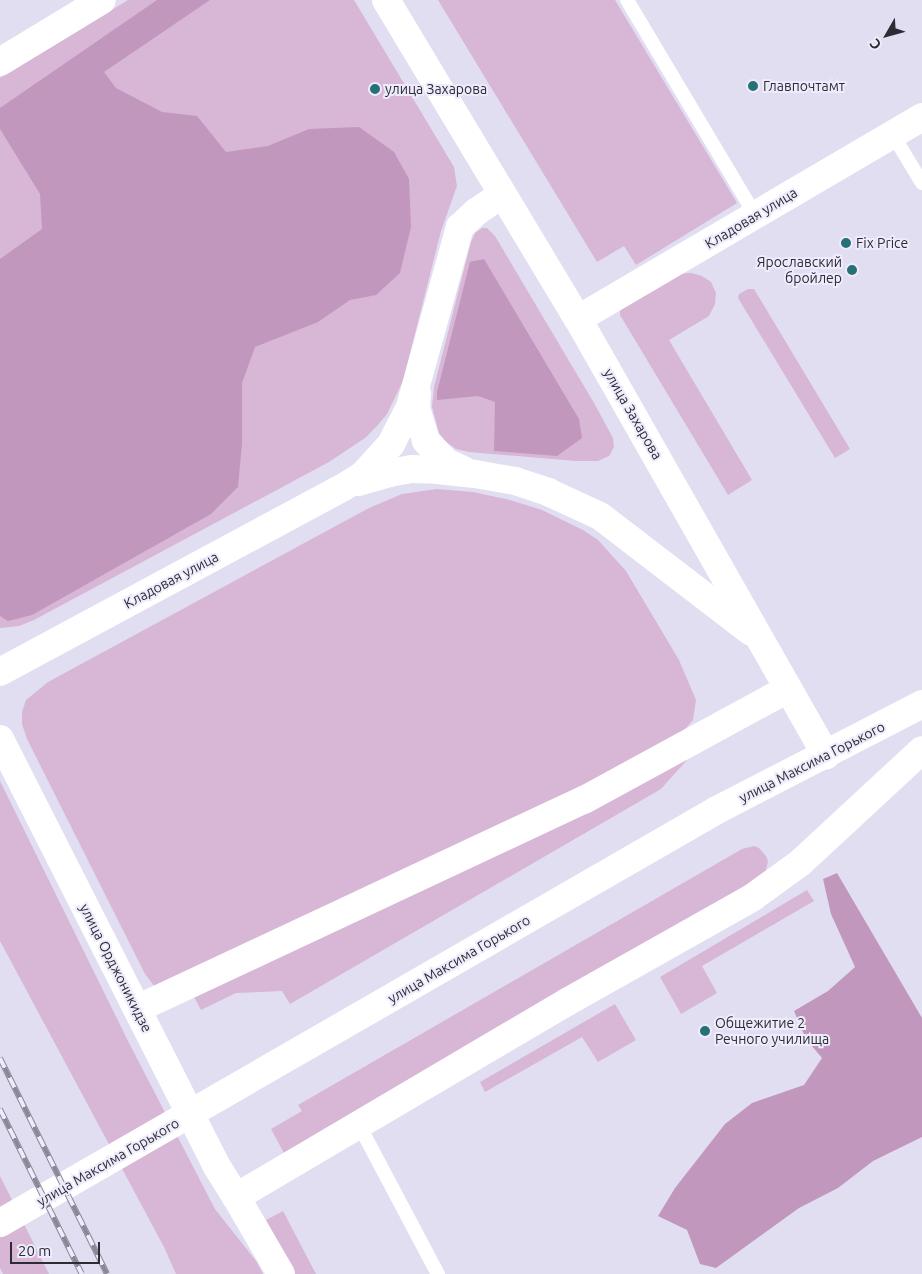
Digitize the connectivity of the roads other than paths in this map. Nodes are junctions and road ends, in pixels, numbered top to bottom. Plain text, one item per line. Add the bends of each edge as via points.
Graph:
1 (102, 0) edge
2 (386, 0) edge
3 (627, 0) edge
4 (0, 62) edge
5 (922, 117) edge
6 (892, 135) junction
7 (922, 183) edge
8 (503, 194) junction
9 (755, 216) junction
10 (578, 319) junction
11 (418, 384) junction
12 (475, 474) junction
13 (342, 488) junction
14 (761, 640) junction
15 (0, 672) edge
16 (788, 689) junction
17 (922, 704) edge
18 (0, 739) edge
19 (922, 750) edge
20 (826, 755) junction
21 (137, 1008) junction
22 (358, 1125) junction
23 (236, 1196) junction
24 (0, 1223) edge
25 (281, 1274) edge
26 (438, 1274) edge

1 - 4 street
2 - 8 street, улица Захарова
3 - 9 lane
5 - 6 street, Кладовая улица
6 - 7 lane
6 - 9 street, Кладовая улица
8 - 10 street, улица Захарова
8 - 11 street via 460,226
9 - 10 street, Кладовая улица
10 - 14 street, улица Захарова
11 - 12 street via 416,408 426,441 446,462
11 - 13 street via 392,444 363,475
12 - 13 street via 412,469
12 - 14 street via 548,492 600,516
13 - 15 street, Кладовая улица
14 - 16 street, улица Захарова
16 - 20 street, улица Захарова
16 - 21 street via 584,800
17 - 20 street, улица Максима Горького
18 - 21 street, улица Орджоникидзе
19 - 22 street via 800,863 753,898
20 - 24 street, улица Максима Горького via 717,810
21 - 23 street, улица Орджоникидзе via 216,1164
22 - 23 street
22 - 26 lane
23 - 25 street, улица Орджоникидзе

